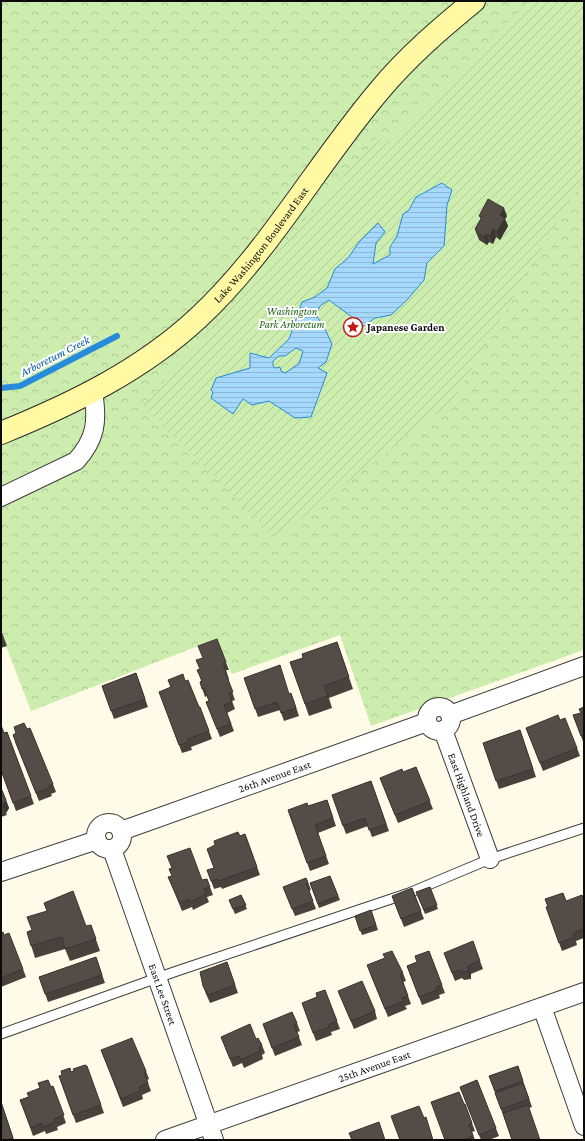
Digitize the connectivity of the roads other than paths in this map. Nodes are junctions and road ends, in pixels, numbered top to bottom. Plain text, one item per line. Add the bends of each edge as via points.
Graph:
1 (474, 1) edge
2 (93, 392) junction
3 (1, 433) edge
4 (1, 498) edge
5 (584, 666) edge
6 (447, 722) junction
7 (584, 828) edge
8 (121, 831) junction
9 (97, 840) junction
10 (112, 849) junction
11 (490, 859) junction
12 (1, 872) edge
13 (158, 978) junction
14 (584, 992) edge
15 (542, 1008) junction
16 (1, 1034) edge
17 (584, 1126) edge
18 (211, 1132) edge
19 (165, 1140) edge

1 - 2 main road, Lake Washington Boulevard East via 412,56 380,90 265,243 233,282 198,318 146,361
2 - 3 main road, Lake Washington Boulevard East
2 - 4 street via 94,430 92,441 84,452 76,461
5 - 6 street
6 - 8 street, 26th Avenue East via 433,730 427,722
6 - 11 street, East Highland Drive
7 - 11 lane
8 - 9 street via 114,824 105,824 98,829
8 - 10 street via 119,845
9 - 10 street via 104,848
9 - 12 street
10 - 13 street, East Lee Street
11 - 13 lane via 409,893
13 - 16 lane
13 - 18 street, East Lee Street
14 - 15 street, 25th Avenue East
15 - 17 street
15 - 18 street, 25th Avenue East
18 - 19 street, 25th Avenue East

